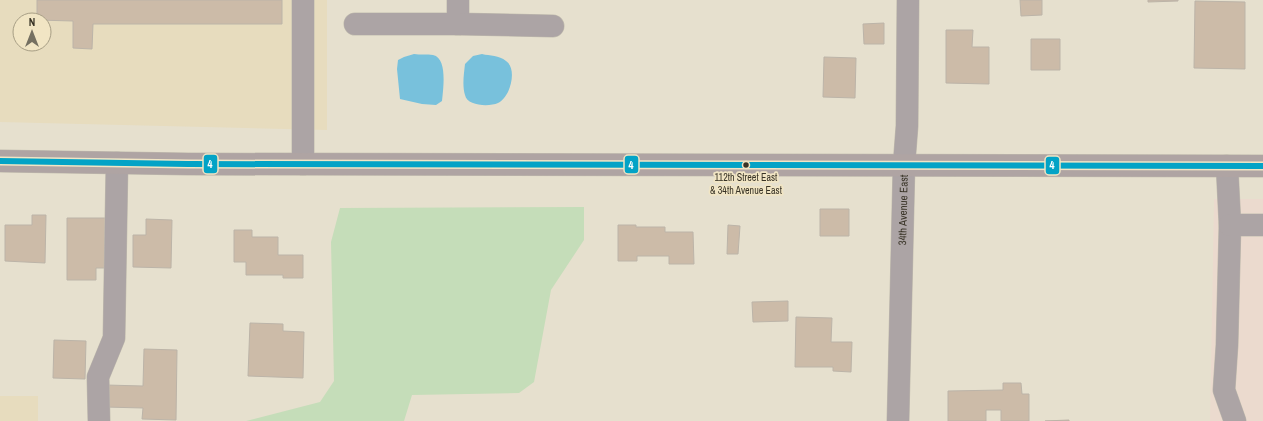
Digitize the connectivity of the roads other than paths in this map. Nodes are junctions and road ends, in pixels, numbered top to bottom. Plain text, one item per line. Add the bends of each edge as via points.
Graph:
1 (303, 0) edge
2 (458, 0) edge
3 (908, 0) edge
4 (355, 24) dead end
5 (458, 24) junction
6 (554, 26) dead end
7 (0, 161) edge
8 (117, 163) junction
9 (303, 164) junction
10 (904, 165) junction
11 (1227, 166) junction
12 (1263, 166) edge
13 (1230, 225) junction
14 (1263, 225) edge
15 (99, 421) edge
16 (898, 421) edge
17 (1235, 421) edge

1 - 9 street
2 - 5 street
3 - 10 street, 34th Avenue East via 907,126
4 - 5 street
5 - 6 street
7 - 8 main road
8 - 9 main road
8 - 15 street via 114,338 98,377
9 - 10 main road
10 - 11 main road
10 - 16 street, 34th Avenue East
11 - 12 main road
11 - 13 street
13 - 14 street
13 - 17 street via 1224,390

